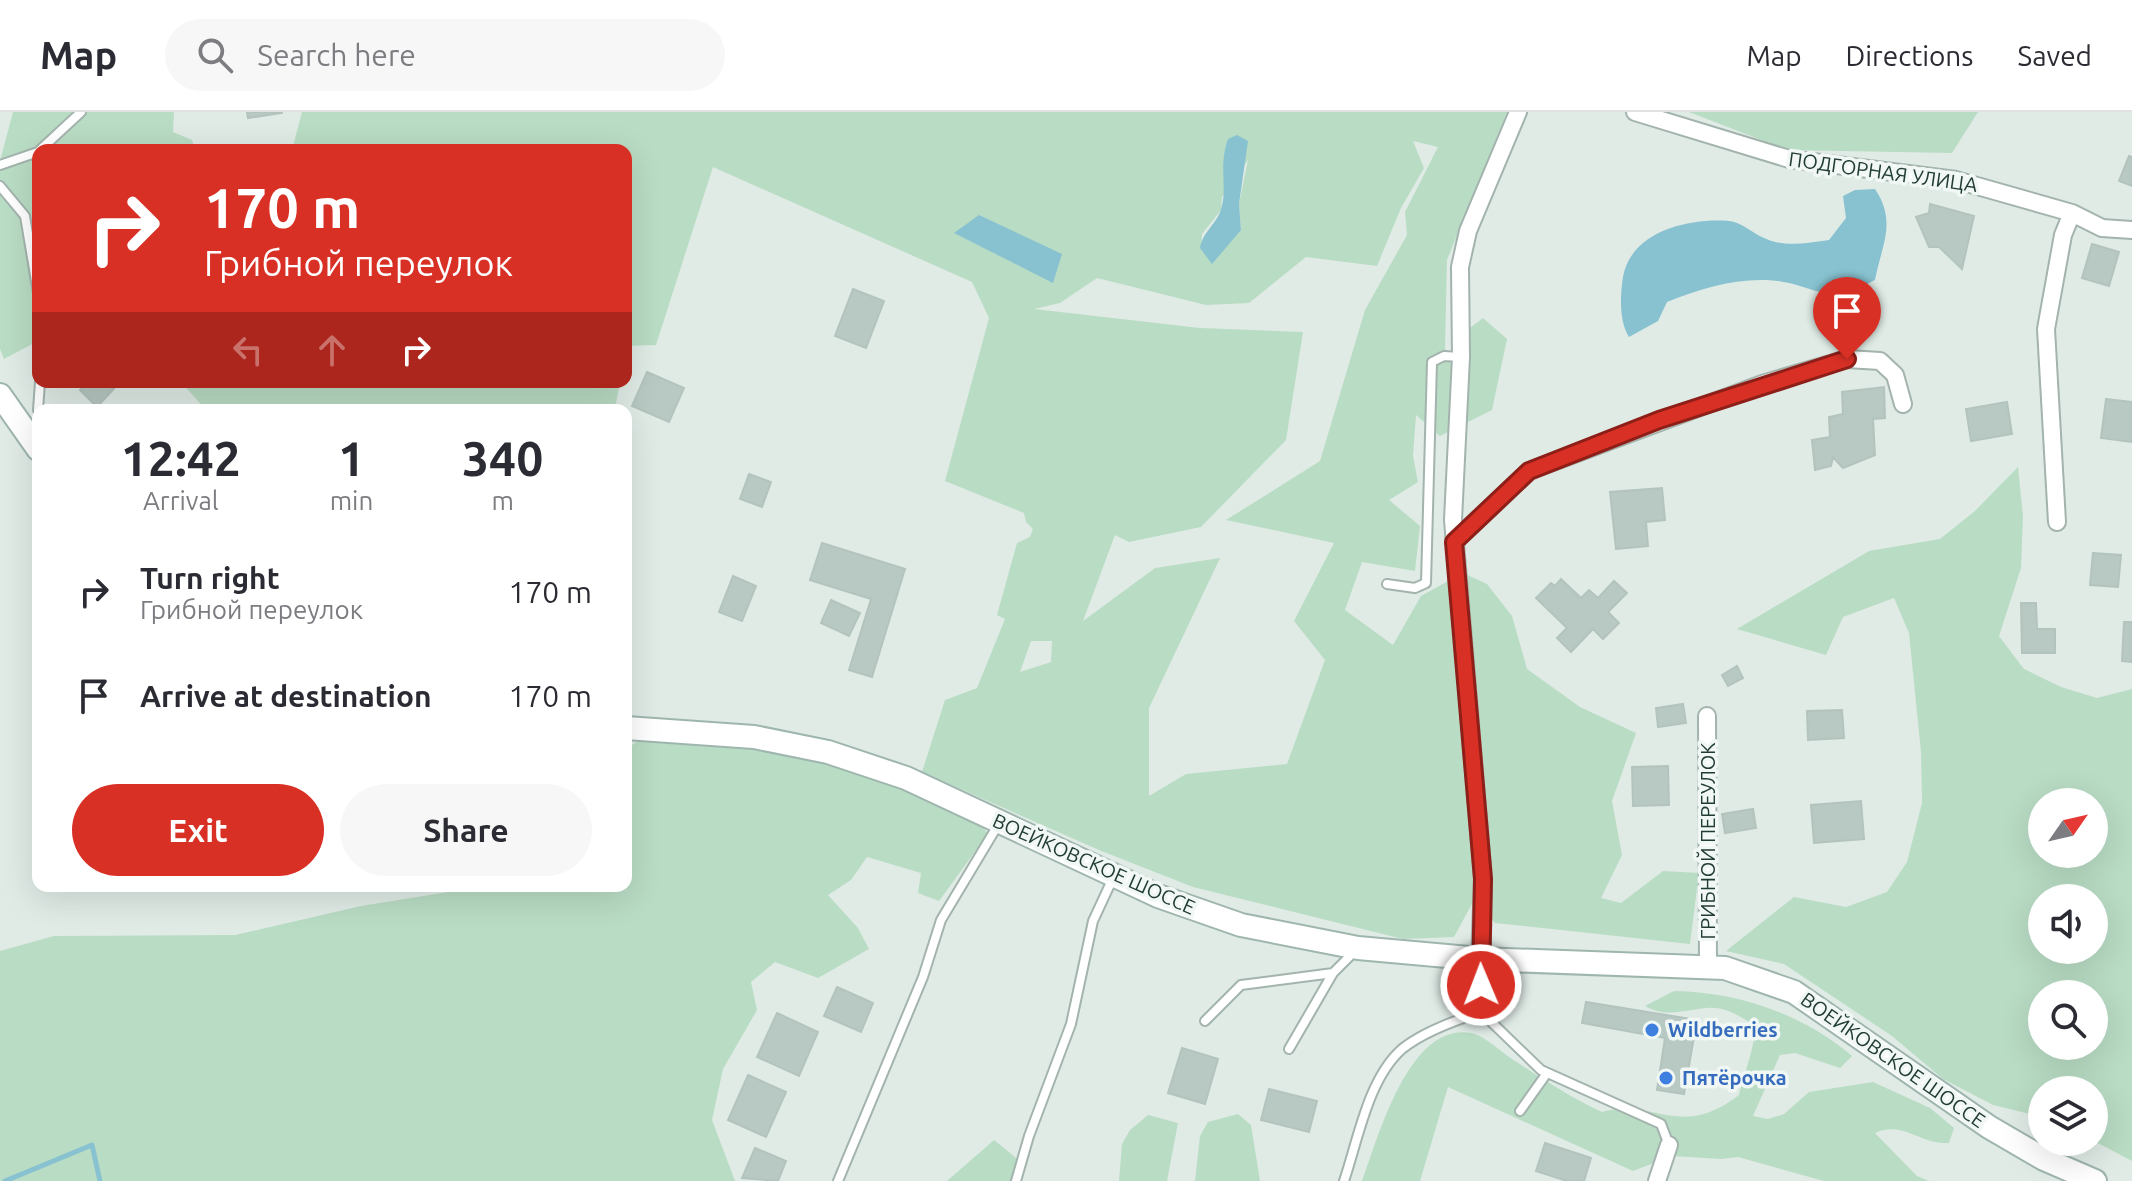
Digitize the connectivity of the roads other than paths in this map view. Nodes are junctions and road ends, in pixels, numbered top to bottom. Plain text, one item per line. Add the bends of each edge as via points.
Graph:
1 (81, 112) edge
2 (1518, 112) edge
3 (1635, 112) edge
4 (47, 144) edge
5 (32, 154) edge
6 (0, 165) edge
7 (0, 186) edge
8 (2072, 213) junction
9 (2132, 230) edge
10 (32, 257) edge
11 (1461, 357) junction
12 (0, 395) edge
13 (1903, 404) dead end
14 (32, 440) edge
15 (2057, 522) dead end
16 (1454, 542) junction
17 (1387, 584) dead end
18 (1707, 716) dead end
19 (632, 728) edge
20 (1000, 822) junction
21 (1114, 877) junction
22 (1358, 948) junction
23 (1480, 959) junction
24 (1708, 967) junction
25 (1333, 973) junction
26 (1481, 1012) junction
27 (1205, 1021) dead end
28 (1289, 1049) dead end
29 (1547, 1073) junction
30 (1520, 1111) dead end
31 (1669, 1145) joint
32 (2046, 1170) edge
33 (838, 1181) edge
34 (1016, 1181) edge
35 (1344, 1181) edge
36 (1657, 1181) edge
37 (2095, 1181) edge

1 - 4 lane
2 - 11 street via 1468,231 1460,267
3 - 8 street, ПОДГОРНАЯ УЛИЦА via 1789,159 1956,180
5 - 6 lane
7 - 10 lane via 25,216
8 - 9 street, ПОДГОРНАЯ УЛИЦА via 2102,228
8 - 15 street via 2046,329
11 - 16 street
11 - 17 lane via 1432,362 1426,583 1415,588
12 - 14 street
13 - 16 street via 1895,375 1880,361 1847,359 1762,384 1529,471
16 - 23 street via 1483,879
18 - 24 street, ГРИБНОЙ ПЕРЕУЛОК
19 - 20 street, ВОЕЙКОВСКОЕ ШОССЕ via 754,737 828,752 906,778
20 - 21 street, ВОЕЙКОВСКОЕ ШОССЕ
20 - 33 lane via 941,920 923,977
21 - 22 street, ВОЕЙКОВСКОЕ ШОССЕ via 1241,925
21 - 34 lane via 1093,921 1071,1024
22 - 23 street, ВОЕЙКОВСКОЕ ШОССЕ
22 - 25 lane
23 - 24 street, ВОЕЙКОВСКОЕ ШОССЕ
23 - 26 lane
24 - 32 street, ВОЕЙКОВСКОЕ ШОССЕ via 1794,992
25 - 27 lane via 1241,985
25 - 28 lane
26 - 29 lane
26 - 35 lane via 1402,1050 1376,1085
29 - 30 lane
29 - 31 lane via 1661,1124
31 - 36 street
32 - 37 street, ВОЕЙКОВСКОЕ ШОССЕ

